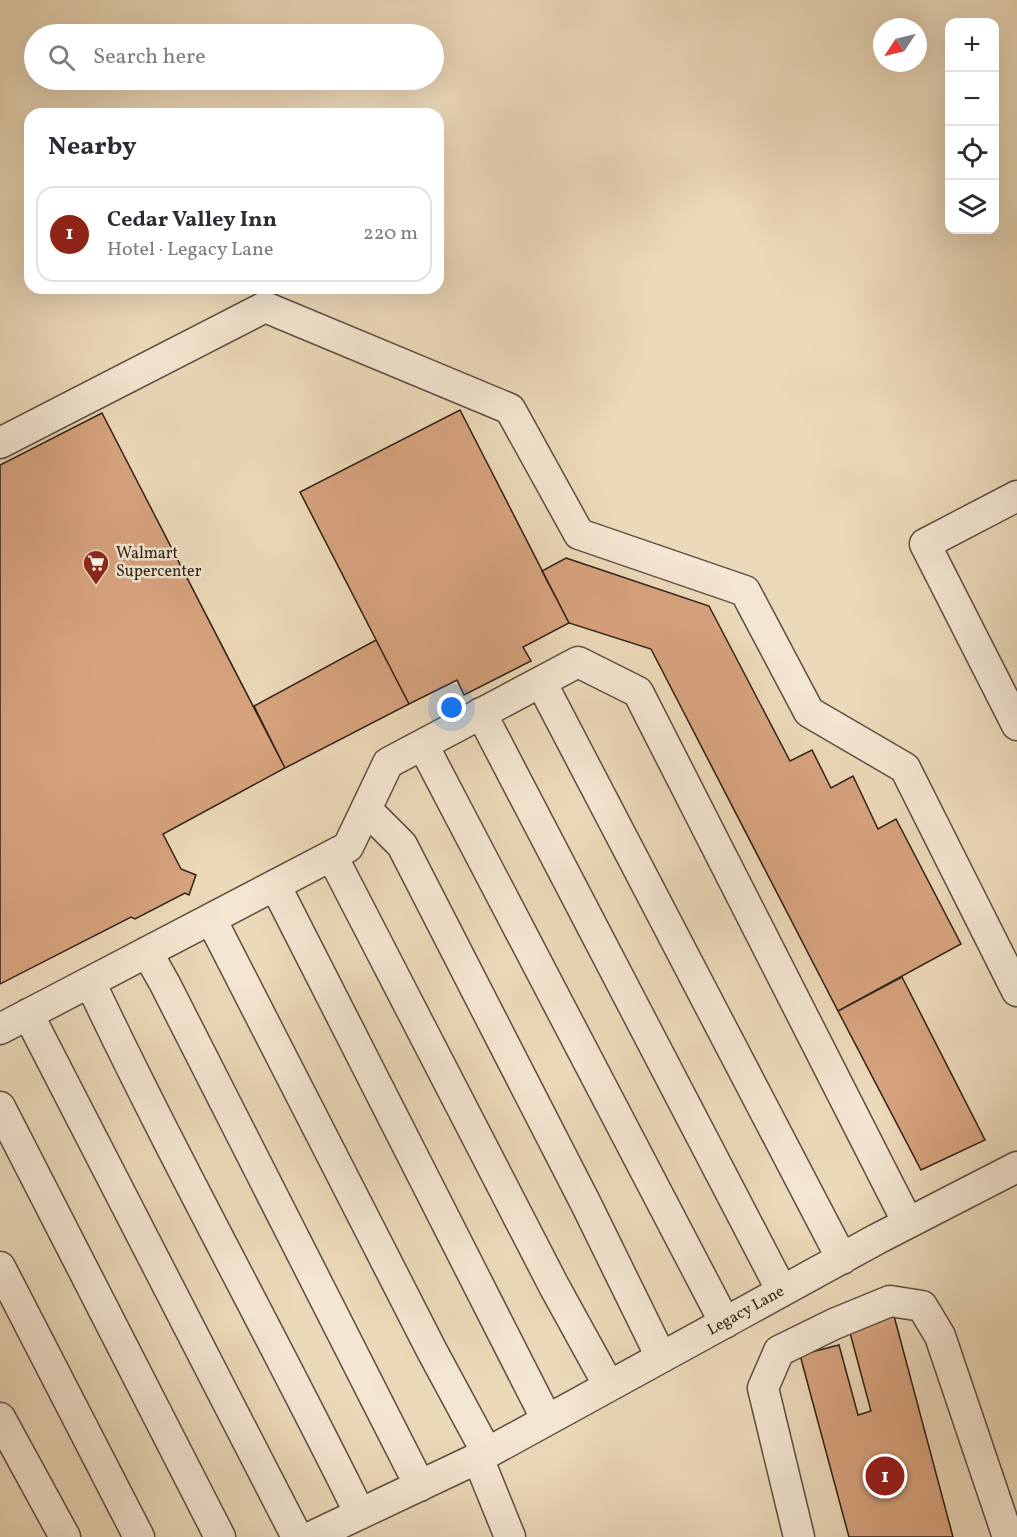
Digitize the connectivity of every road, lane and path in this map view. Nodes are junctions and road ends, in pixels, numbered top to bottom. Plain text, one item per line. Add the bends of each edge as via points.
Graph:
1 (0, 443) edge
2 (1017, 496) edge
3 (541, 682) junction
4 (481, 713) junction
5 (1017, 725) edge
6 (423, 745) junction
7 (366, 809) junction
8 (332, 856) junction
9 (275, 885) junction
10 (211, 919) junction
11 (147, 952) junction
12 (90, 982) junction
13 (1017, 991) edge
14 (28, 1014) junction
15 (0, 1029) edge
16 (0, 1107) edge
17 (1017, 1167) edge
18 (908, 1223) junction
19 (842, 1258) junction
20 (0, 1267) edge
21 (782, 1291) junction
22 (725, 1323) junction
23 (661, 1357) junction
24 (609, 1386) junction
25 (0, 1418) edge
26 (547, 1420) junction
27 (483, 1455) junction
28 (420, 1486) junction
29 (360, 1514) junction
30 (65, 1537) edge
31 (139, 1537) edge
32 (220, 1537) edge
33 (297, 1537) edge
34 (311, 1537) edge
35 (510, 1537) edge
36 (799, 1537) edge
37 (1008, 1537) edge

1 - 13 street via 265,307 510,409 579,534 745,591 809,712 905,768
2 - 5 street via 925,543
3 - 4 street
3 - 18 street via 578,662 638,692
3 - 19 street
4 - 6 street
4 - 21 street
6 - 7 street via 388,763
6 - 22 street
7 - 8 street via 348,847
7 - 23 street via 402,845
8 - 9 street
8 - 24 street
9 - 10 street
9 - 26 street
10 - 11 street
10 - 27 street
11 - 12 street
11 - 28 street
12 - 14 street
12 - 29 street via 131,1070
14 - 15 street
14 - 33 street
16 - 32 street
17 - 18 street, Legacy Lane
18 - 19 street, Legacy Lane
19 - 21 street, Legacy Lane
20 - 31 street
21 - 22 street, Legacy Lane
22 - 23 street, Legacy Lane
23 - 24 street, Legacy Lane
24 - 26 street, Legacy Lane
25 - 30 street
26 - 27 street, Legacy Lane
27 - 28 street, Legacy Lane
27 - 35 street
28 - 29 street, Legacy Lane
29 - 34 street, Legacy Lane
36 - 37 street via 763,1388 779,1351 890,1301 922,1306 940,1336

